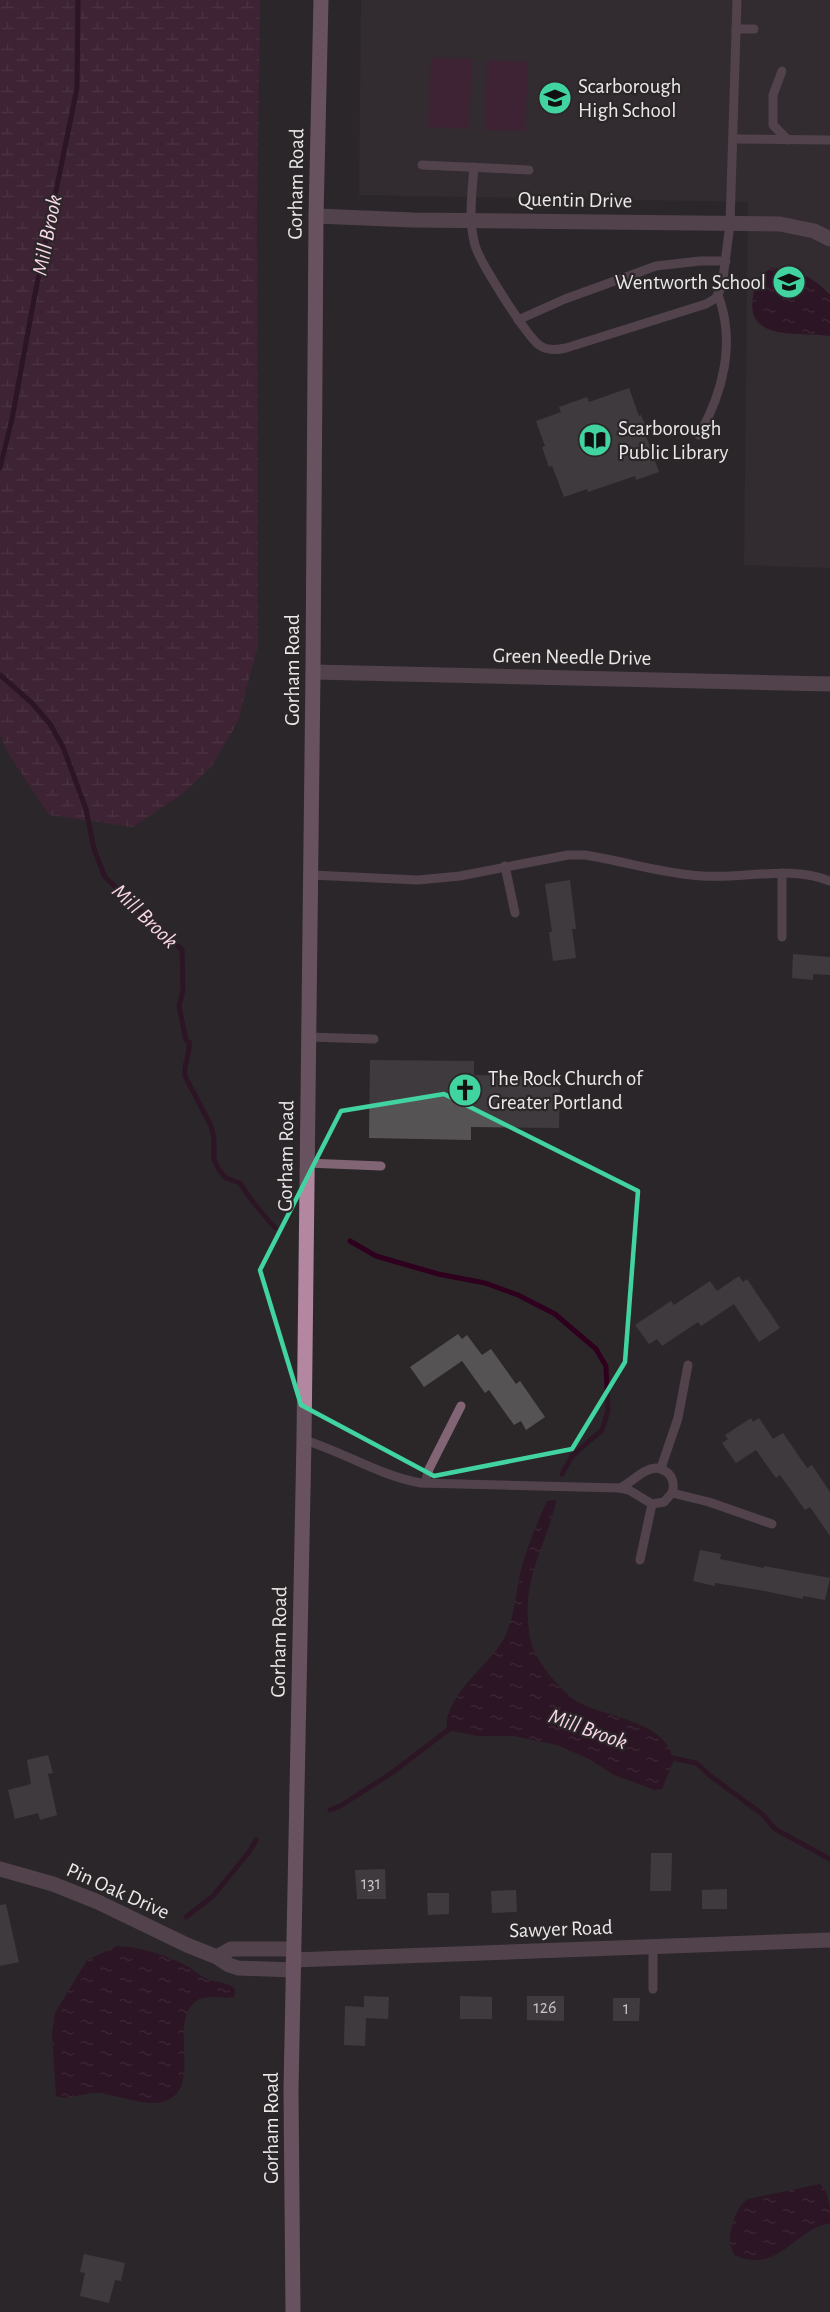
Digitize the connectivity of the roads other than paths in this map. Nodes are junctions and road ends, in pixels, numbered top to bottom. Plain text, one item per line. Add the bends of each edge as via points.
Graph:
1 (321, 0) edge
2 (737, 0) edge
3 (736, 29) junction
4 (754, 29) dead end
5 (782, 71) dead end
6 (734, 139) junction
7 (788, 140) junction
8 (830, 140) edge
9 (422, 165) dead end
10 (474, 167) junction
11 (529, 170) dead end
12 (316, 216) junction
13 (471, 220) junction
14 (730, 224) junction
15 (830, 239) edge
16 (726, 261) junction
17 (718, 295) junction
18 (518, 320) junction
19 (699, 435) dead end
20 (314, 672) junction
21 (830, 684) edge
22 (505, 867) junction
23 (782, 873) junction
24 (311, 875) junction
25 (830, 881) edge
26 (514, 914) dead end
27 (782, 937) dead end
28 (309, 1037) junction
29 (374, 1039) dead end
30 (307, 1163) junction
31 (381, 1166) dead end
32 (688, 1365) dead end
33 (460, 1406) dead end
34 (304, 1440) junction
35 (661, 1468) junction
36 (425, 1483) junction
37 (620, 1488) junction
38 (672, 1493) junction
39 (652, 1504) junction
40 (772, 1524) dead end
41 (640, 1560) dead end
42 (0, 1869) edge
43 (830, 1940) edge
44 (653, 1947) junction
45 (217, 1957) joint
46 (293, 1959) junction
47 (653, 1989) dead end
48 (292, 2312) edge

1 - 12 main road, Gorham Road
2 - 3 lane
3 - 4 lane
3 - 6 lane
5 - 7 lane via 773,95 773,125
6 - 7 lane
6 - 14 lane
7 - 8 lane
9 - 10 lane
10 - 11 lane
10 - 13 lane
12 - 13 street, Quentin Drive
12 - 20 main road, Gorham Road
13 - 14 street, Quentin Drive
13 - 18 lane via 475,247
14 - 15 street, Quentin Drive via 780,224
14 - 16 lane
16 - 17 lane
16 - 18 lane via 656,266
17 - 18 lane via 706,304 558,350 538,344
17 - 19 lane via 726,321 723,369 712,412
20 - 21 street, Green Needle Drive
20 - 24 main road, Gorham Road
22 - 23 lane via 585,855 686,875
22 - 24 lane via 418,880
22 - 26 lane
23 - 25 lane via 807,874
23 - 27 lane
24 - 28 main road, Gorham Road
28 - 29 lane
28 - 30 main road, Gorham Road
30 - 31 lane
30 - 34 main road, Gorham Road
32 - 35 lane via 678,1418
33 - 36 lane
34 - 36 lane via 397,1478
34 - 46 main road, Gorham Road
35 - 37 lane via 648,1469
35 - 38 lane via 673,1480
36 - 37 lane
37 - 39 lane
38 - 39 lane via 664,1502
38 - 40 lane
39 - 41 lane
42 - 45 street, Pin Oak Drive via 69,1890
43 - 44 street, Sawyer Road
44 - 46 street, Sawyer Road
44 - 47 lane
45 - 46 street, Sawyer Road via 231,1949
46 - 48 main road, Gorham Road

